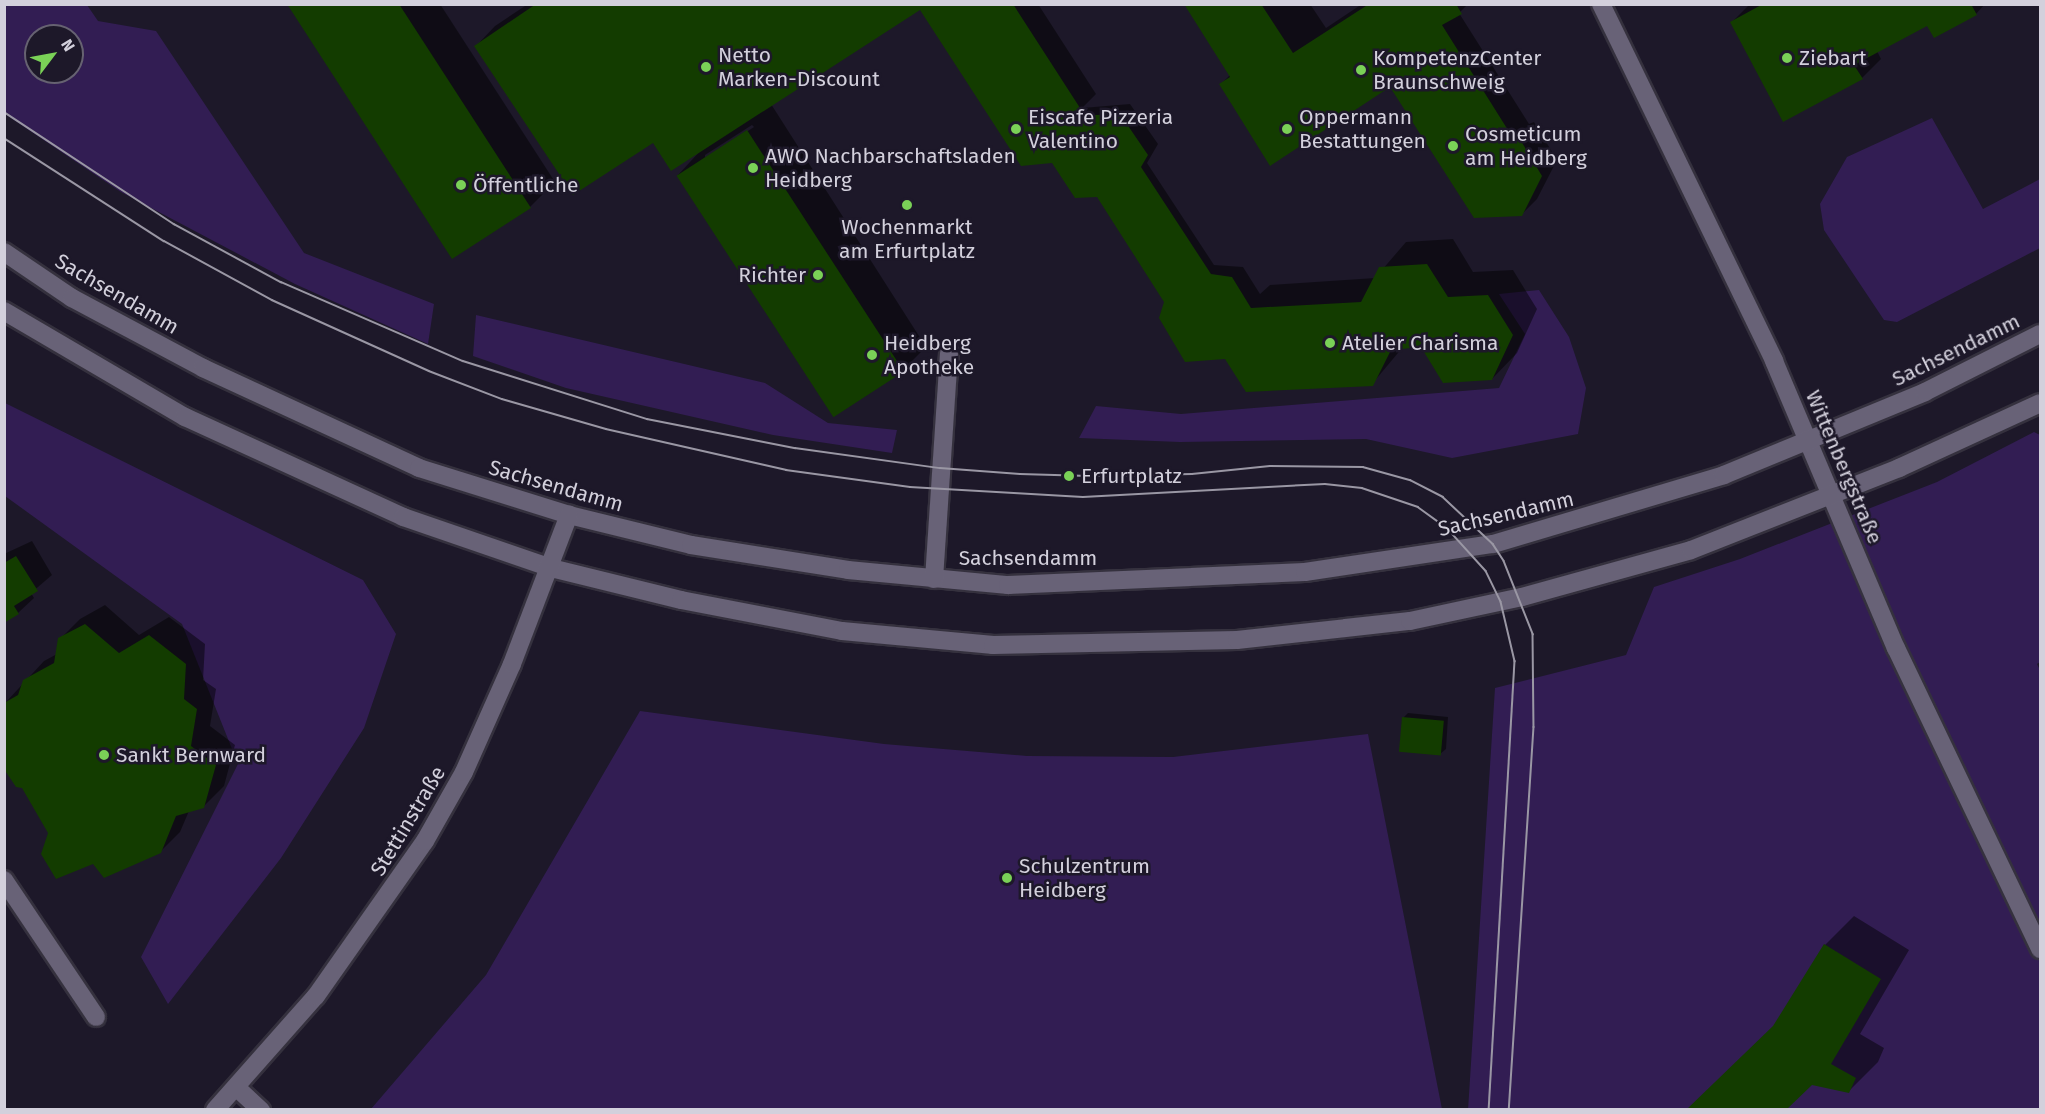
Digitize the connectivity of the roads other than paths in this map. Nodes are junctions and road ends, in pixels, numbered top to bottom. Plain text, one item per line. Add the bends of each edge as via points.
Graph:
1 (1601, 4) edge
2 (4, 252) edge
3 (4, 311) edge
4 (2040, 334) edge
5 (949, 353) dead end
6 (2040, 403) edge
7 (1810, 442) junction
8 (1831, 494) junction
9 (569, 515) junction
10 (551, 568) junction
11 (934, 579) junction
12 (4, 880) edge
13 (2040, 949) edge
14 (96, 1017) dead end
15 (237, 1088) junction
16 (215, 1110) edge
17 (261, 1110) edge

1 - 7 street, Wittenbergstraße
2 - 9 street, Sachsendamm via 72,298 203,368 419,468
3 - 10 street via 185,417 404,517
4 - 7 street, Sachsendamm via 1984,366
5 - 11 street
6 - 8 street via 1947,448
7 - 8 street, Wittenbergstraße
7 - 11 street, Sachsendamm via 1672,494 1470,549 1305,572 1008,585
8 - 10 street via 1691,550 1605,576 1410,621 1237,640 993,645 866,634 681,600
8 - 13 street, Wittenbergstraße via 1896,648
9 - 10 street, Stettinstraße
9 - 11 street, Sachsendamm via 735,553
10 - 15 street, Stettinstraße via 464,772 425,842 316,996
12 - 14 street
15 - 16 street, Stettinstraße
15 - 17 street

